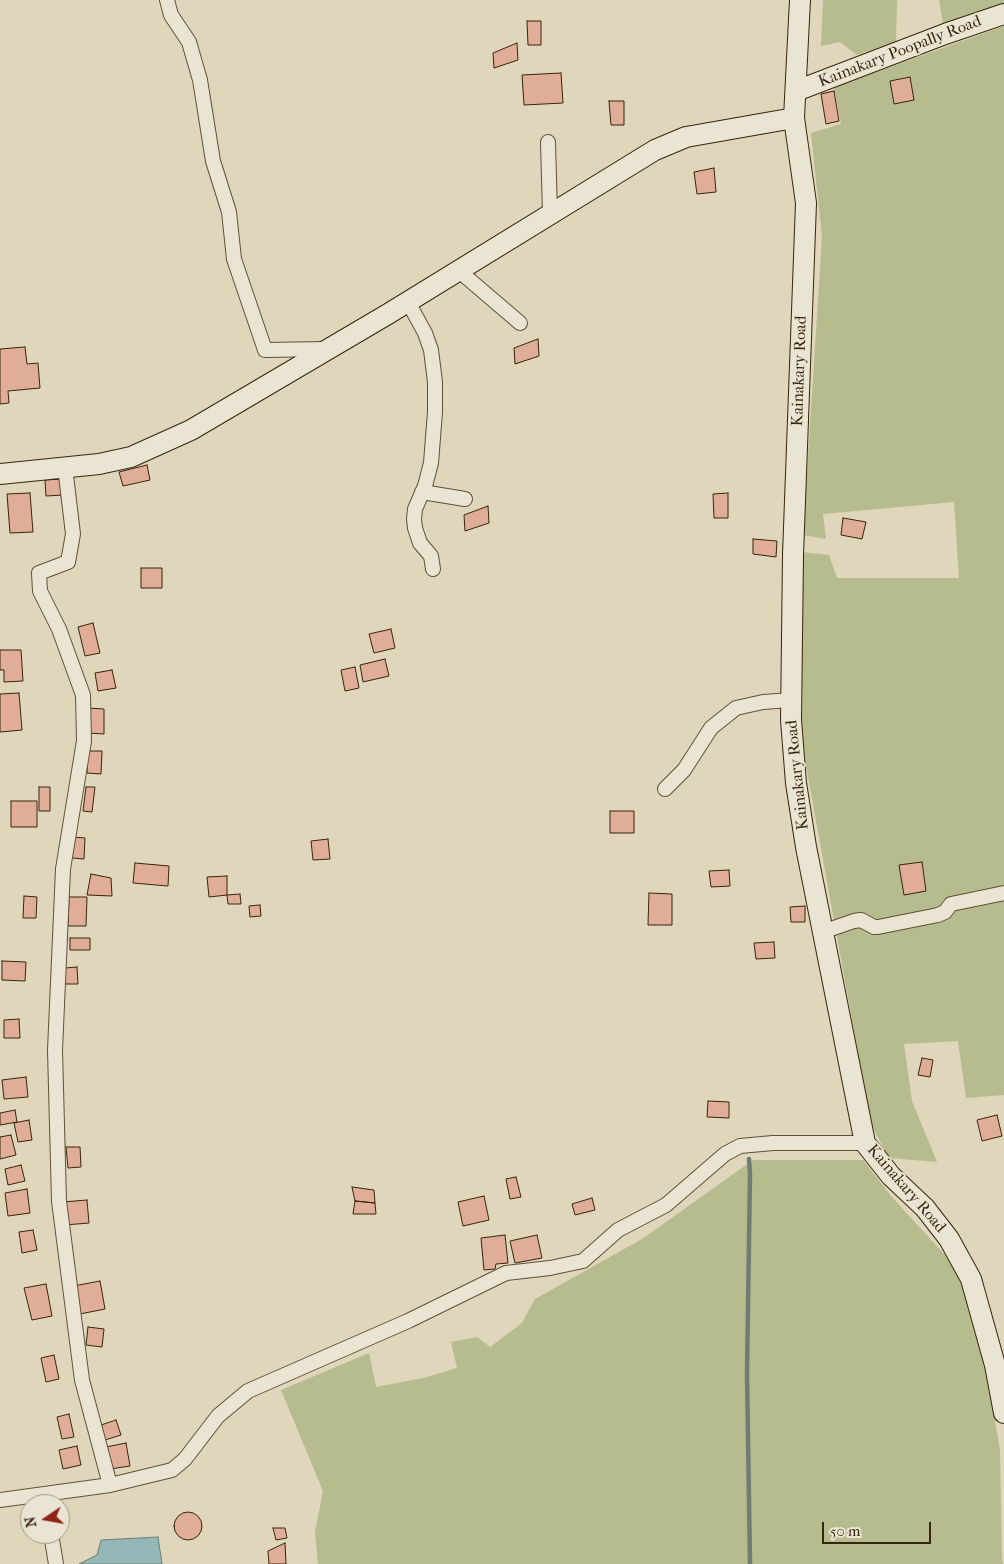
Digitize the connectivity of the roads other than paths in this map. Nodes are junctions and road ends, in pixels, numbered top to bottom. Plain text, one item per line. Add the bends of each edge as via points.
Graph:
1 (167, 0) edge
2 (800, 0) edge
3 (1004, 14) edge
4 (796, 91) junction
5 (794, 118) junction
6 (548, 142) dead end
7 (550, 214) junction
8 (458, 270) junction
9 (408, 302) junction
10 (520, 323) dead end
11 (328, 349) junction
12 (65, 467) junction
13 (0, 474) edge
14 (422, 492) junction
15 (465, 499) dead end
16 (433, 569) dead end
17 (791, 700) junction
18 (665, 789) dead end
19 (1004, 893) edge
20 (822, 932) junction
21 (865, 1143) junction
22 (1004, 1413) edge
23 (110, 1485) junction
24 (62, 1494) edge
25 (0, 1500) edge
26 (20, 1500) edge
27 (53, 1544) edge
28 (56, 1564) edge

1 - 11 street via 171,15 189,42 200,80 213,161 229,212 234,259 265,350
2 - 4 main road, Kainakary Road
3 - 4 main road, Kainakary Poopally Road
4 - 5 main road, Kainakary Road
5 - 7 main road via 686,137 655,150
5 - 17 main road, Kainakary Road via 806,203
6 - 7 street
7 - 8 main road
8 - 9 main road
8 - 10 street
9 - 11 main road
9 - 14 street via 425,332 435,382 431,463
11 - 12 main road via 174,438 131,457
12 - 13 main road
12 - 23 street via 74,534 68,562 39,573 40,591 59,628 83,695 84,741 63,869 55,1050 59,1201 82,1380
14 - 15 street
14 - 16 street via 415,509 415,528 420,543 431,556
17 - 18 street via 736,708 711,728 684,770
17 - 20 main road, Kainakary Road via 796,783
19 - 20 street via 951,904 945,912 878,927 861,920
20 - 21 main road, Kainakary Road
21 - 22 main road, Kainakary Road via 949,1239 971,1280 995,1365
21 - 23 street via 740,1146 725,1154 666,1204 618,1230 583,1261 506,1273 408,1321 255,1388 218,1416 185,1459 172,1470
23 - 24 street
25 - 26 street
27 - 28 street

